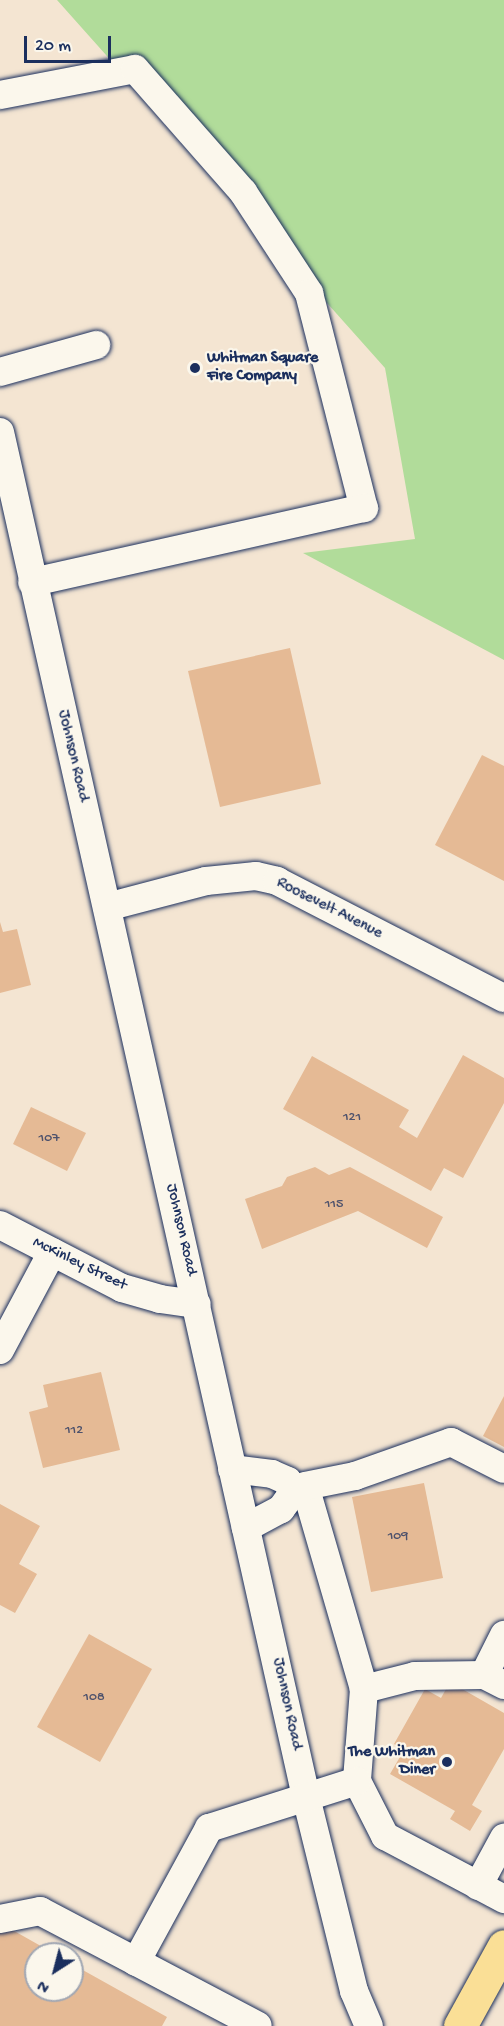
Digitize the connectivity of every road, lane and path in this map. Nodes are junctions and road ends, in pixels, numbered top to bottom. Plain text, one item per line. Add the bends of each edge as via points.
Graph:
1 (0, 95) edge
2 (96, 345) dead end
3 (0, 372) edge
4 (0, 432) edge
5 (32, 582) junction
6 (107, 907) junction
7 (504, 998) edge
8 (0, 1225) edge
9 (52, 1252) junction
10 (196, 1304) junction
11 (0, 1350) edge
12 (232, 1469) junction
13 (504, 1469) edge
14 (298, 1487) junction
15 (246, 1528) junction
16 (504, 1635) edge
17 (494, 1680) edge
18 (364, 1689) junction
19 (357, 1781) junction
20 (306, 1797) junction
21 (504, 1838) edge
22 (478, 1886) junction
23 (504, 1899) edge
24 (0, 1919) edge
25 (504, 1946) edge
26 (136, 1962) junction
27 (258, 2026) edge
28 (369, 2026) edge
29 (460, 2026) edge

1 - 5 street via 135,69 236,183 309,293 364,508
2 - 3 street
4 - 5 street, Johnson Road
5 - 6 street, Johnson Road
6 - 7 street, Roosevelt Avenue via 217,879 256,876 277,881
6 - 10 street, Johnson Road
8 - 9 street, McKinley Street
9 - 10 street, McKinley Street via 122,1288
9 - 11 street
10 - 12 street, Johnson Road
12 - 14 street via 272,1474
12 - 15 street, Johnson Road
13 - 14 street via 451,1442 355,1476
14 - 15 street via 281,1509
14 - 18 street
15 - 20 street, Johnson Road
16 - 17 street
17 - 18 street via 415,1676
18 - 19 street
19 - 20 street
19 - 22 street via 385,1836
20 - 26 street via 208,1828
20 - 28 street, Johnson Road via 354,1991
21 - 22 street
22 - 23 street
24 - 26 street via 40,1911
25 - 29 highway
26 - 27 street

